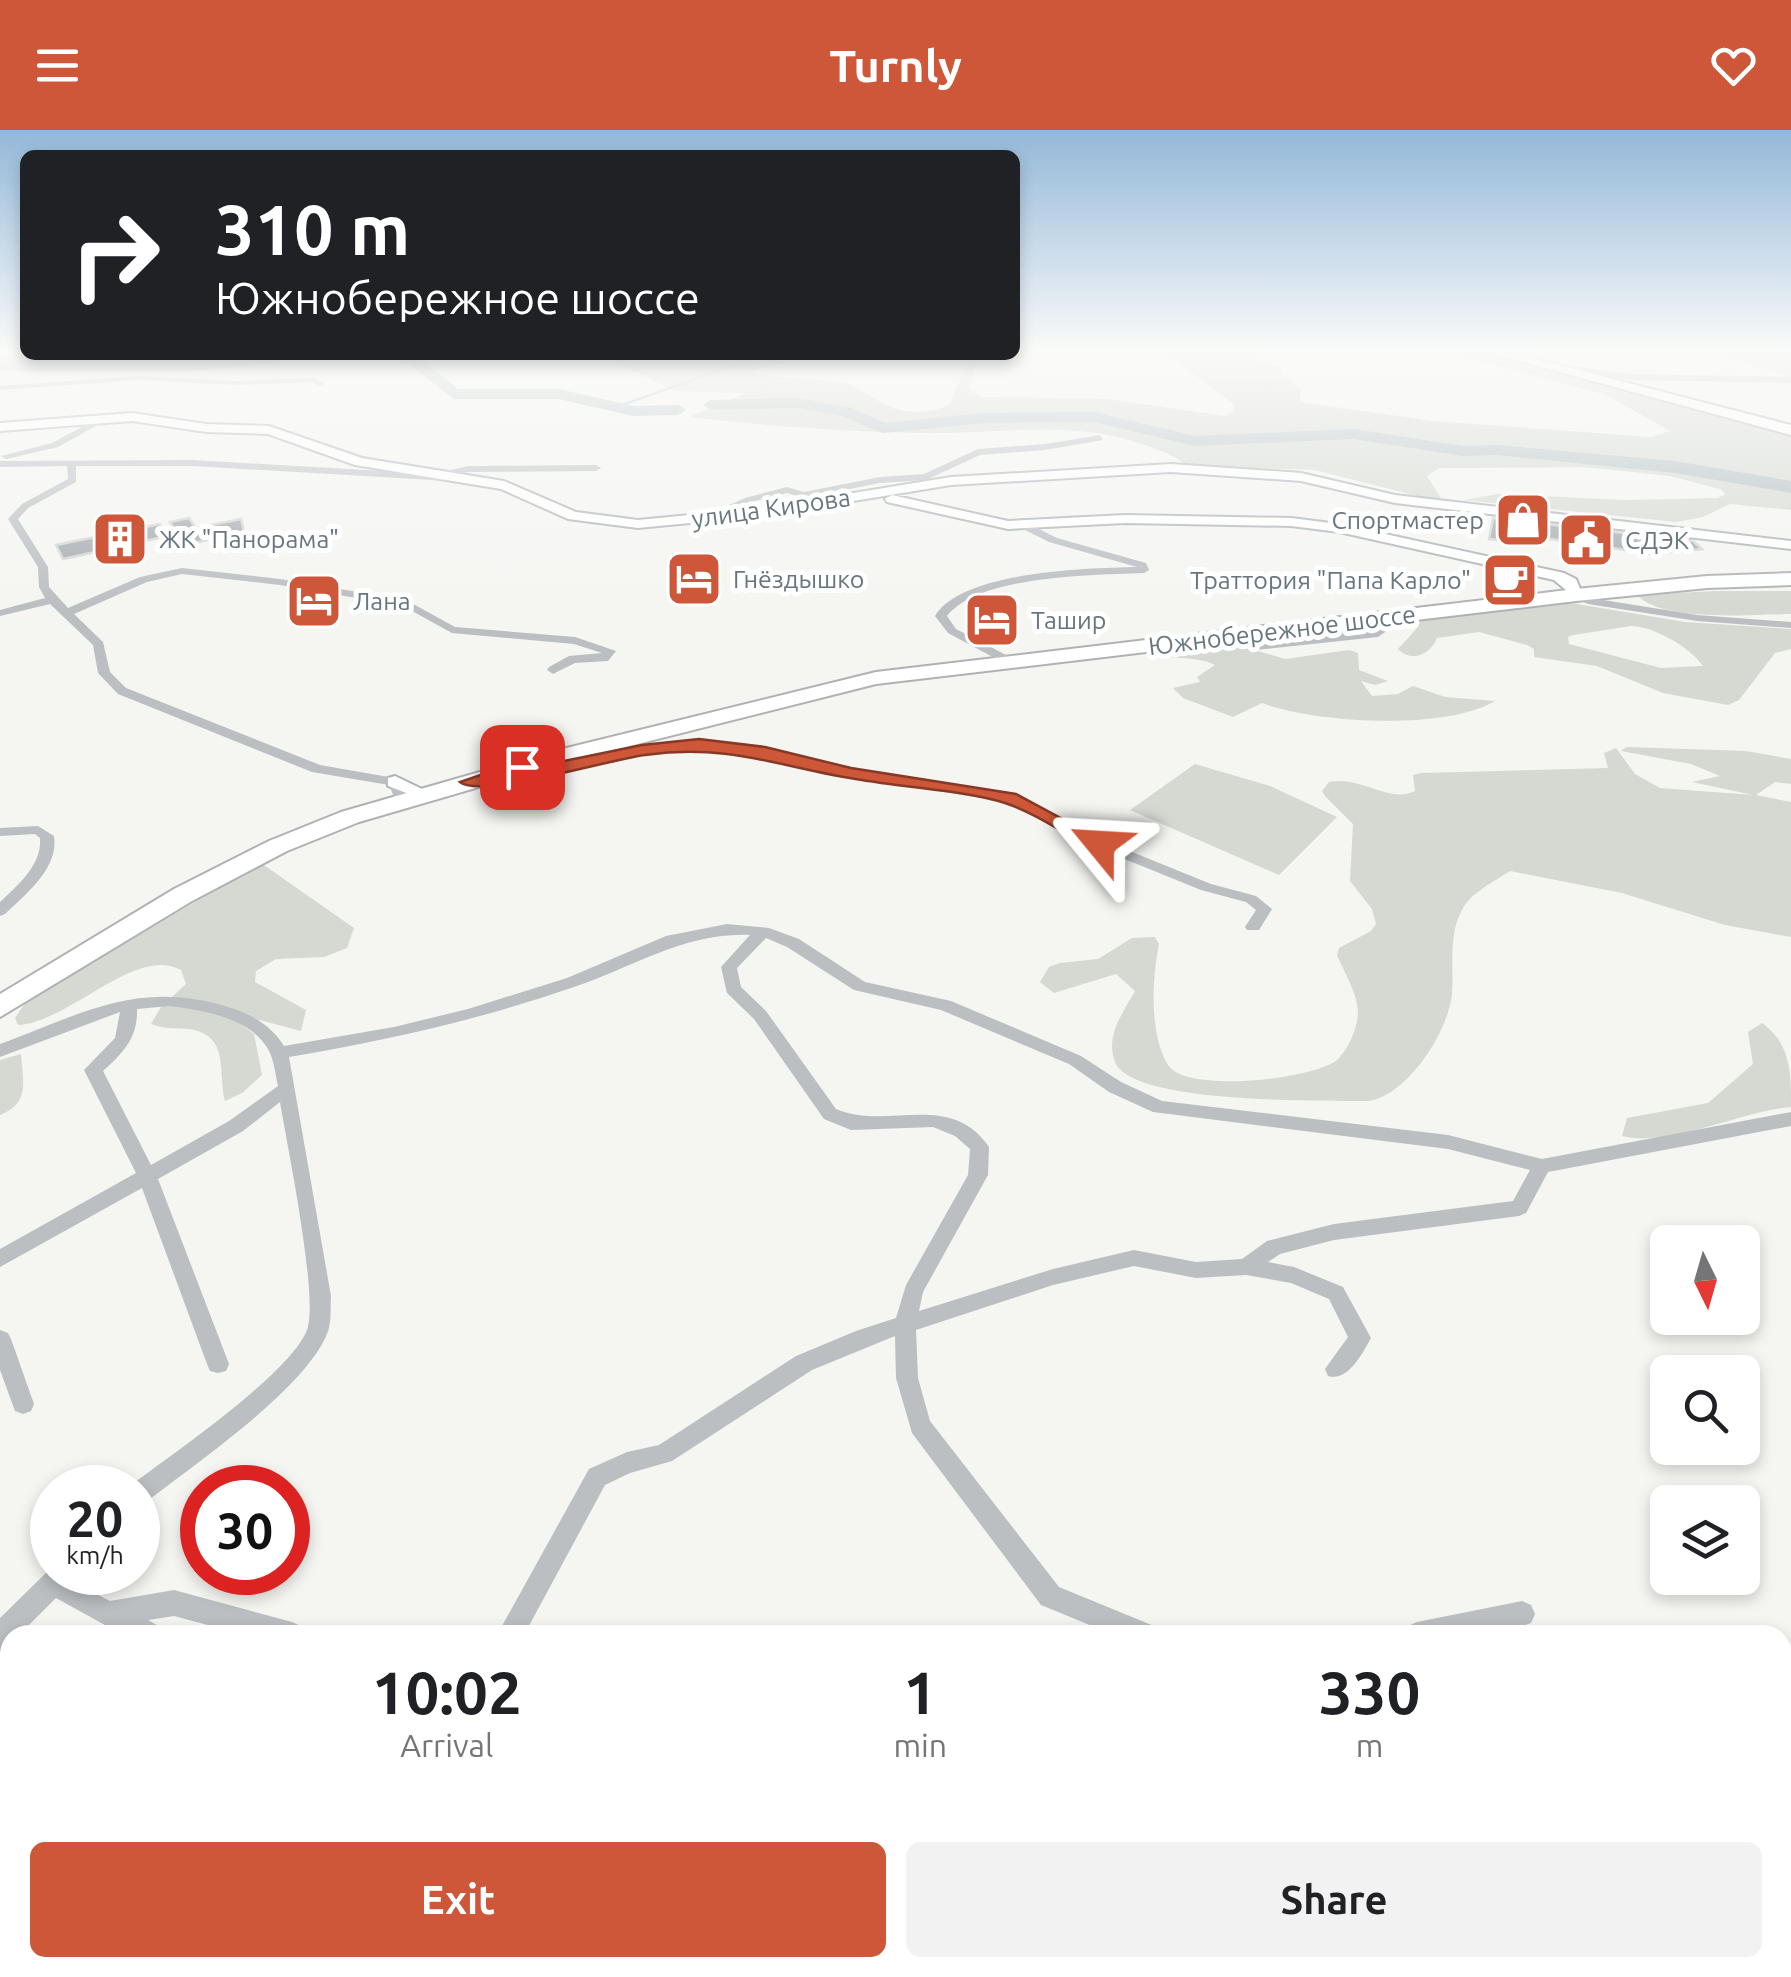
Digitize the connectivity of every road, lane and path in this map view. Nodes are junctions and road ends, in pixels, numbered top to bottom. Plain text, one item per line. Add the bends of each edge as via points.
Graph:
1 (71, 436) edge
2 (286, 436) edge
3 (1100, 438) dead end
4 (0, 461) edge
5 (71, 464) junction
6 (596, 468) dead end
7 (445, 476) junction
8 (940, 485) junction
9 (857, 496) junction
10 (924, 504) junction
11 (723, 516) junction
12 (1025, 526) junction
13 (1791, 545) edge
14 (1791, 578) edge
15 (1579, 596) junction
16 (52, 600) junction
17 (69, 612) junction
18 (0, 613) edge
19 (1791, 625) edge
20 (1002, 658) junction
21 (553, 670) dead end
22 (468, 782) junction
23 (399, 787) junction
24 (0, 832) edge
25 (0, 910) edge
26 (1253, 927) dead end
27 (763, 932) junction
28 (0, 998) edge
29 (128, 1004) junction
30 (0, 1007) edge
31 (0, 1051) edge
32 (281, 1052) junction
33 (287, 1088) junction
34 (1791, 1118) edge
35 (1542, 1166) junction
36 (146, 1174) junction
37 (0, 1259) edge
38 (1246, 1267) junction
39 (905, 1326) junction
40 (0, 1339) edge
41 (218, 1364) dead end
42 (1336, 1369) dead end
43 (23, 1404) dead end
44 (160, 1477) edge
45 (40, 1595) edge
46 (72, 1595) edge
47 (109, 1614) junction
48 (1522, 1614) dead end
49 (10, 1625) edge
50 (130, 1625) edge
51 (256, 1625) edge
52 (516, 1625) edge
53 (1121, 1625) edge
54 (1467, 1625) edge

1 - 4 street
2 - 7 main road via 345,458
3 - 11 street via 978,452 926,476 804,496 787,490 748,500
4 - 5 street
5 - 7 street
5 - 16 street via 73,480 12,519 43,567
6 - 7 street via 468,469
7 - 11 main road, улица Кирова via 501,487 587,521 592,531
8 - 9 main road, улица Кирова
8 - 10 street via 901,495
8 - 13 main road, улица Кирова via 1120,469 1252,472 1407,500
9 - 10 main road
9 - 11 main road, улица Кирова
10 - 12 main road
12 - 15 main road via 1125,519 1323,526 1559,576
12 - 20 street via 1144,570 1064,572 989,586 944,609 941,616 952,630
14 - 15 highway, Южнобережное шоссе
14 - 15 highway, Южнобережное шоссе
15 - 19 street via 1698,618
15 - 20 highway, Южнобережное шоссе
15 - 22 highway, Южнобережное шоссе via 876,678
16 - 17 street
16 - 18 street
17 - 21 street via 144,579 182,571 406,603 452,630 575,641 610,651
17 - 23 street via 99,644 104,673 122,691 316,770
20 - 23 highway, Южнобережное шоссе via 870,674
22 - 26 street via 699,744 765,752 1010,798 1100,844 1251,898 1264,909
22 - 30 highway, Южнобережное шоссе via 350,816 278,846 183,895
23 - 28 highway, Южнобережное шоссе via 197,879
24 - 25 street via 38,830 50,843
27 - 32 street via 728,929 672,940 573,982 471,1014
27 - 35 street via 860,986 944,1005 1075,1060 1158,1106 1448,1142
27 - 39 street via 728,967 733,990 760,1015 830,1114 851,1123 934,1120 962,1130 980,1147 978,1175 913,1291
29 - 31 street
29 - 32 street via 170,997 225,1011 262,1028
29 - 36 street via 131,1029 94,1070
32 - 33 street
33 - 36 street via 236,1126
33 - 44 street via 321,1296 318,1331 300,1360 252,1406
34 - 35 street
35 - 38 street via 1519,1208 1334,1232 1274,1246
36 - 37 street
36 - 41 street
38 - 39 street via 1196,1270 1134,1258 1110,1261
38 - 42 street via 1294,1275 1336,1294 1360,1338
39 - 52 street via 804,1363 664,1454 597,1477
39 - 53 street via 907,1378 920,1426 1050,1596
40 - 43 street
45 - 49 street
46 - 47 street
47 - 50 street
47 - 51 street via 174,1602
48 - 54 street

